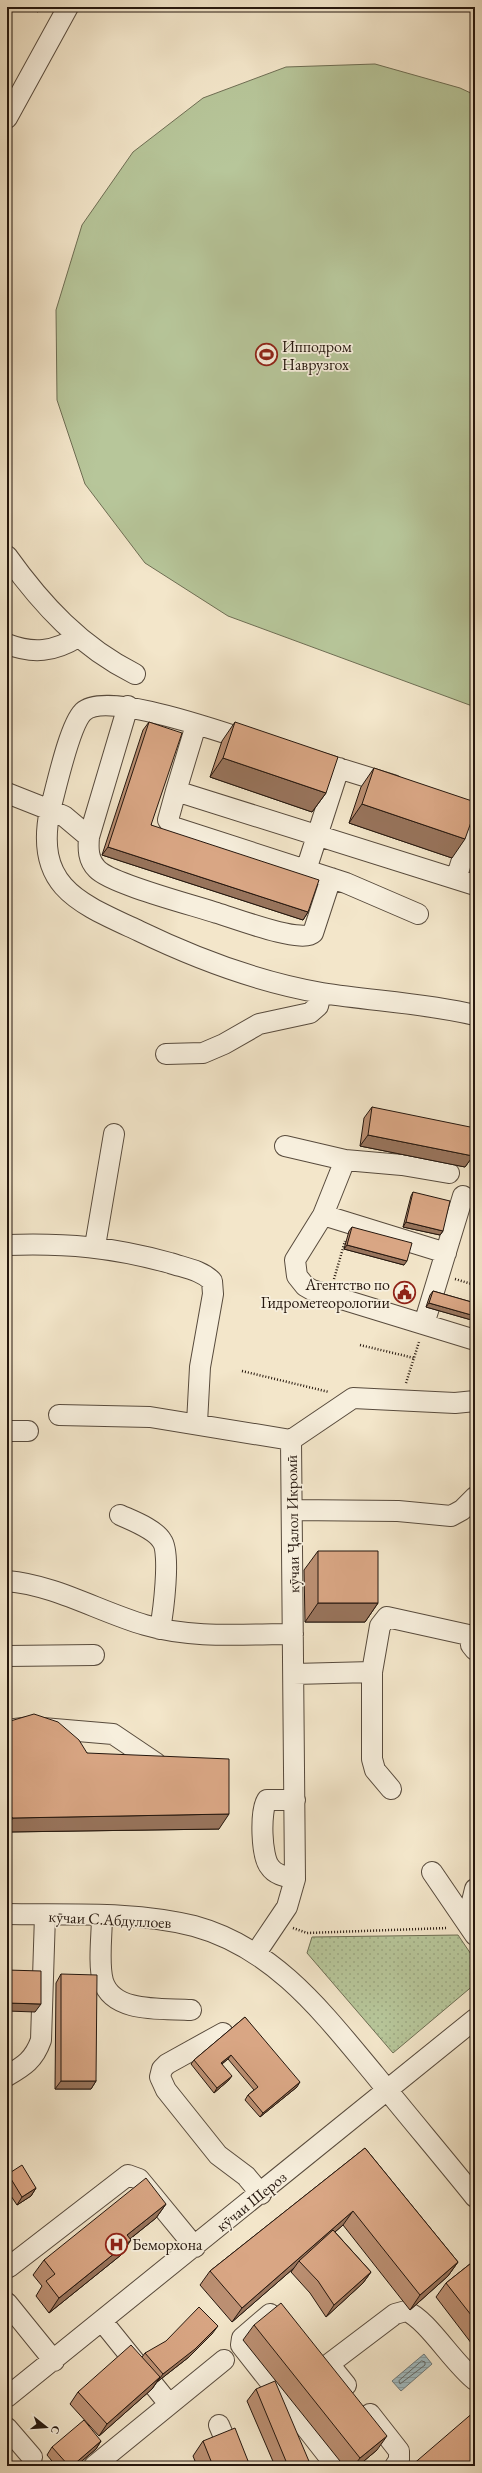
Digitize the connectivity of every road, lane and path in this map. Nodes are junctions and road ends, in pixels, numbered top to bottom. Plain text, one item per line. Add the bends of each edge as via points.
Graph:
1 (68, 7) edge
2 (7, 118) edge
3 (7, 556) edge
4 (78, 637) junction
5 (7, 644) edge
6 (136, 674) dead end
7 (128, 706) junction
8 (196, 725) junction
9 (271, 748) edge
10 (294, 754) edge
11 (339, 768) junction
12 (176, 791) junction
13 (414, 792) edge
14 (7, 793) edge
15 (50, 810) junction
16 (470, 811) edge
17 (318, 835) junction
18 (89, 837) junction
19 (306, 870) junction
20 (331, 878) junction
21 (456, 879) junction
22 (475, 885) edge
23 (418, 914) dead end
24 (321, 993) junction
25 (475, 1015) edge
26 (166, 1054) dead end
27 (114, 1134) dead end
28 (285, 1146) dead end
29 (345, 1160) junction
30 (449, 1173) dead end
31 (463, 1196) dead end
32 (323, 1215) junction
33 (350, 1224) junction
34 (7, 1245) edge
35 (95, 1246) junction
36 (446, 1253) junction
37 (330, 1295) junction
38 (424, 1324) junction
39 (475, 1340) edge
40 (360, 1345) dead end
41 (414, 1358) junction
42 (242, 1371) dead end
43 (353, 1398) junction
44 (401, 1401) junction
45 (475, 1401) edge
46 (58, 1415) dead end
47 (197, 1423) junction
48 (7, 1431) edge
49 (28, 1431) dead end
50 (291, 1440) junction
51 (475, 1497) edge
52 (292, 1510) junction
53 (120, 1515) dead end
54 (7, 1580) edge
55 (160, 1629) junction
56 (293, 1634) junction
57 (474, 1638) edge
58 (94, 1655) dead end
59 (7, 1656) edge
60 (372, 1672) junction
61 (294, 1674) junction
62 (7, 1730) edge
63 (156, 1763) edge
64 (391, 1789) dead end
65 (295, 1800) junction
66 (432, 1872) dead end
67 (295, 1879) junction
68 (475, 1889) edge
69 (7, 1914) edge
70 (45, 1915) junction
71 (102, 1916) junction
72 (279, 1919) junction
73 (471, 1929) edge
74 (256, 1953) junction
75 (191, 2010) dead end
76 (475, 2019) edge
77 (223, 2033) edge
78 (7, 2076) edge
79 (388, 2091) junction
80 (261, 2194) junction
81 (475, 2197) edge
82 (195, 2247) junction
83 (9, 2267) dead end
84 (7, 2303) edge
85 (288, 2314) edge
86 (102, 2322) junction
87 (315, 2348) edge
88 (54, 2360) junction
89 (224, 2360) dead end
90 (329, 2364) junction
91 (475, 2380) edge
92 (7, 2397) edge
93 (170, 2404) junction
94 (298, 2419) junction
95 (219, 2425) dead end
96 (7, 2428) edge
97 (32, 2457) dead end
98 (308, 2460) edge
99 (94, 2466) edge
100 (236, 2466) edge
101 (336, 2466) edge
102 (395, 2466) edge

1 - 2 street
3 - 4 street via 30,587
4 - 5 street via 63,646 46,651
4 - 6 street via 103,657
7 - 8 street
7 - 15 street via 101,705 82,713 69,745
7 - 18 street
8 - 9 street
8 - 12 street
10 - 11 street
11 - 13 street
11 - 17 street
12 - 17 street
12 - 19 street via 168,816 173,827
14 - 15 street
15 - 18 street via 64,816
15 - 24 street via 45,837 48,858 61,884 81,902 148,936 213,964 257,978
16 - 21 street
17 - 19 street
17 - 21 street
18 - 20 street via 89,854 92,862 97,869 112,878 263,928 300,936 310,936 313,933
19 - 20 street
20 - 23 street
21 - 22 street
24 - 25 street
24 - 26 street via 318,1006 310,1013 269,1021 203,1052
27 - 35 street
28 - 29 street
29 - 30 street via 402,1165
29 - 32 street
31 - 36 street
32 - 33 street
32 - 37 street via 298,1254 294,1265 297,1276 305,1286
33 - 36 street
33 - 37 path
34 - 35 street
35 - 47 street via 125,1251 187,1268 201,1273 212,1281 213,1294 200,1367
36 - 38 street
37 - 38 street
38 - 39 street
38 - 41 path
40 - 41 path
41 - 44 path
42 - 43 path
43 - 44 street
43 - 50 street
44 - 45 street
46 - 47 street, кӯчаи Ҷалол Икромӣ via 126,1416
47 - 50 street, кӯчаи Ҷалол Икромӣ
48 - 49 street
50 - 52 street, кӯчаи Ҷалол Икромӣ
51 - 52 street via 462,1510 451,1516 398,1511
52 - 56 street, кӯчаи Ҷалол Икромӣ
53 - 55 street via 159,1537 165,1546 164,1600
54 - 55 street via 40,1587 111,1614
55 - 56 street via 199,1634
56 - 61 street, кӯчаи Ҷалол Икромӣ
57 - 60 street via 387,1618 380,1626
58 - 59 street
60 - 61 street
60 - 64 street via 372,1760 375,1770
61 - 65 street, кӯчаи Ҷалол Икромӣ
62 - 63 street via 31,1727 113,1734
65 - 67 street, кӯчаи Ҷалол Икромӣ
65 - 67 street via 267,1800 264,1806 263,1841 265,1858 270,1868
66 - 73 street
67 - 72 street, кӯчаи Ҷалол Икромӣ via 291,1898
68 - 73 street
69 - 70 street, кӯчаи С.Абдуллоев
70 - 71 street, кӯчаи С.Абдуллоев
70 - 78 street via 41,2040 38,2050 28,2064
71 - 74 street, кӯчаи С.Абдуллоев via 152,1919 194,1926 222,1936
71 - 75 street via 102,1973 108,1991 125,2004
72 - 73 path via 307,1932 454,1927
72 - 74 street, кӯчаи Ҷалол Икромӣ
74 - 79 street, кӯчаи С.Абдуллоев via 280,1971 315,2004
76 - 79 street, кӯчаи Шероз
77 - 80 street via 167,2064 162,2069 160,2077 166,2090 218,2156 246,2176
79 - 80 street, кӯчаи Шероз
79 - 81 street
80 - 82 street, кӯчаи Шероз
82 - 83 street via 139,2179 128,2175
82 - 86 street, кӯчаи Шероз
84 - 88 street
85 - 94 street via 283,2309 276,2310 242,2338 241,2345
86 - 88 street, кӯчаи Шероз
86 - 93 street
87 - 90 street
88 - 92 street, кӯчаи Шероз
89 - 93 street
90 - 91 street via 395,2314 406,2311 417,2318 458,2365
90 - 102 street via 399,2451 399,2460
93 - 99 street
94 - 98 street via 298,2435
94 - 101 street
95 - 100 street
96 - 97 street

